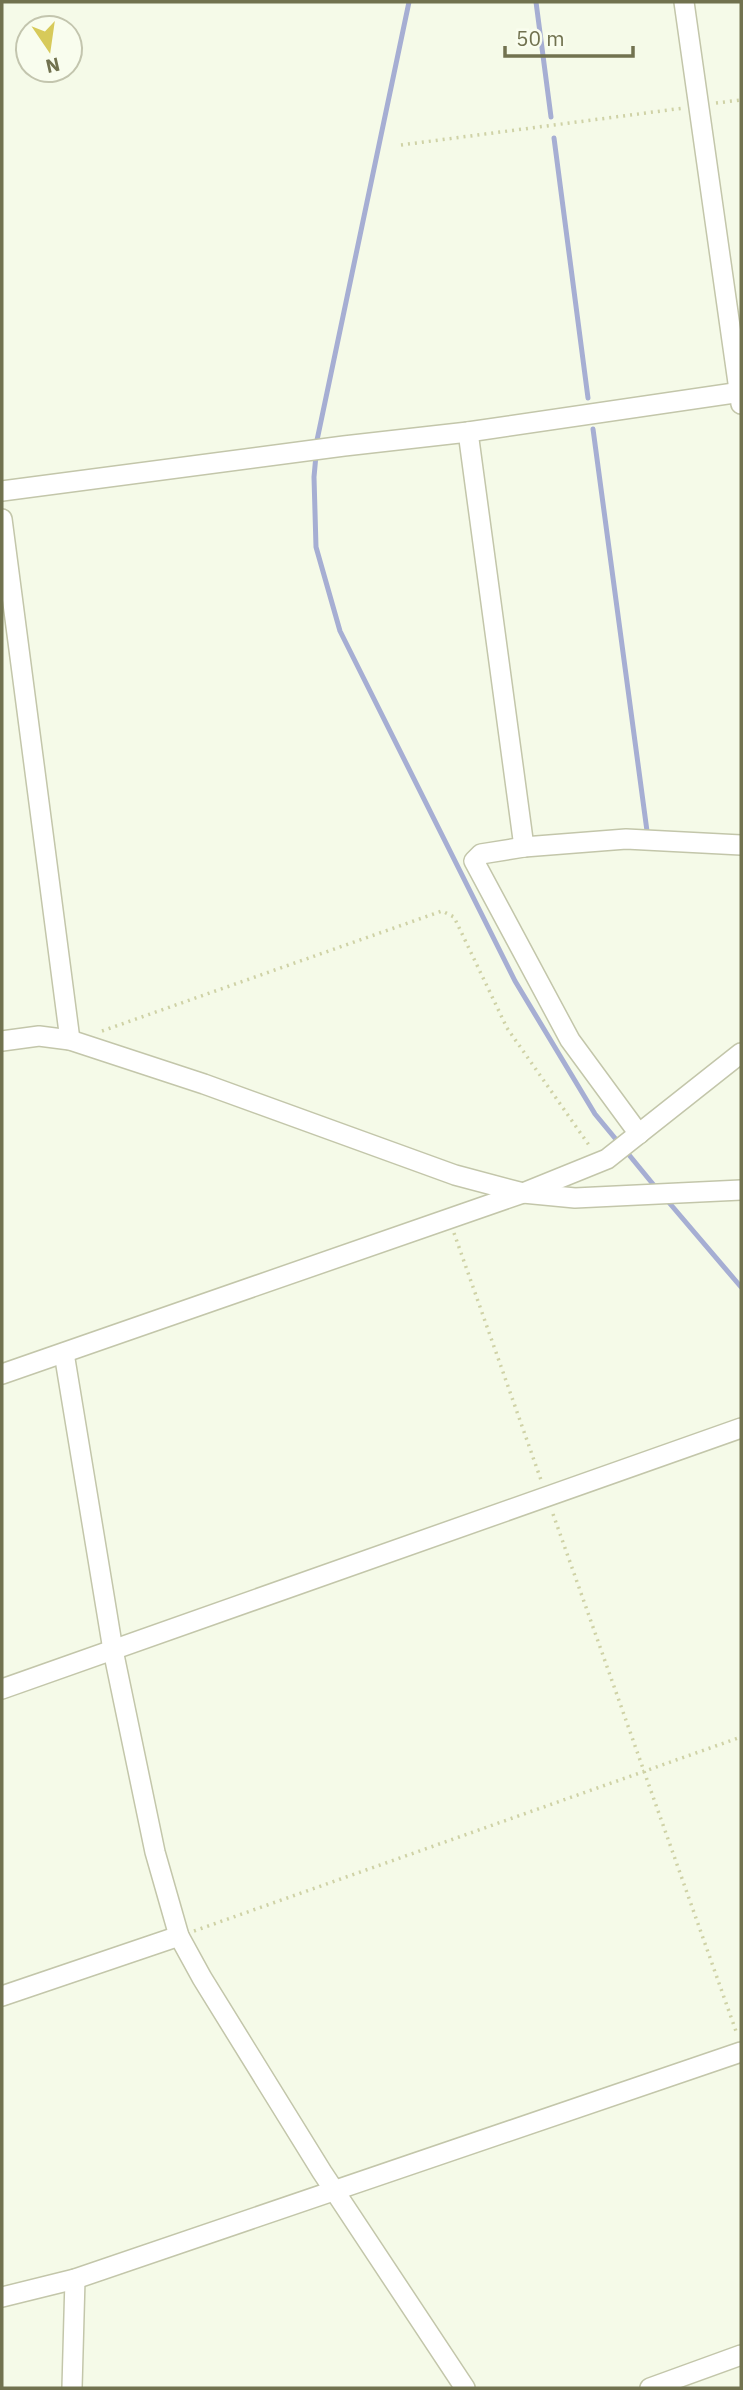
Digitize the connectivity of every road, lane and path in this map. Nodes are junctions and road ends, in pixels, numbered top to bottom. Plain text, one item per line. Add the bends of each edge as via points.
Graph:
1 (684, 2) edge
2 (741, 100) edge
3 (699, 106) junction
4 (401, 145) dead end
5 (741, 397) edge
6 (468, 432) junction
7 (2, 491) edge
8 (2, 519) edge
9 (741, 845) edge
10 (524, 847) junction
11 (70, 1040) junction
12 (2, 1041) edge
13 (89, 1046) junction
14 (741, 1053) edge
15 (639, 1133) junction
16 (604, 1161) junction
17 (741, 1190) edge
18 (523, 1193) junction
19 (449, 1218) junction
20 (64, 1353) junction
21 (2, 1374) edge
22 (741, 1428) edge
23 (548, 1498) junction
24 (113, 1650) junction
25 (2, 1689) edge
26 (741, 1737) edge
27 (645, 1771) junction
28 (179, 1936) junction
29 (2, 1996) edge
30 (740, 2044) edge
31 (334, 2190) junction
32 (75, 2279) junction
33 (2, 2297) edge
34 (741, 2355) edge
35 (72, 2388) edge
36 (466, 2388) edge
37 (650, 2388) edge

1 - 3 street
2 - 3 path
3 - 4 path
3 - 5 street
5 - 6 street
6 - 7 street
6 - 10 street
8 - 11 street
9 - 10 street via 626,839
10 - 15 street via 481,854 474,861 570,1040
11 - 12 street via 39,1036
11 - 13 street
13 - 16 path via 102,1031 442,911 454,917 507,1028
13 - 18 street via 455,1175
14 - 15 street
15 - 16 street
16 - 18 street
17 - 18 street via 575,1198
18 - 19 street
19 - 20 street
19 - 23 path
20 - 21 street
20 - 24 street
22 - 23 street
23 - 24 street
23 - 27 path
24 - 25 street
24 - 28 street via 155,1852
26 - 27 path
27 - 28 path
27 - 30 path
28 - 29 street
28 - 31 street
30 - 31 street
31 - 32 street
31 - 36 street
32 - 33 street
32 - 35 street
34 - 37 street

